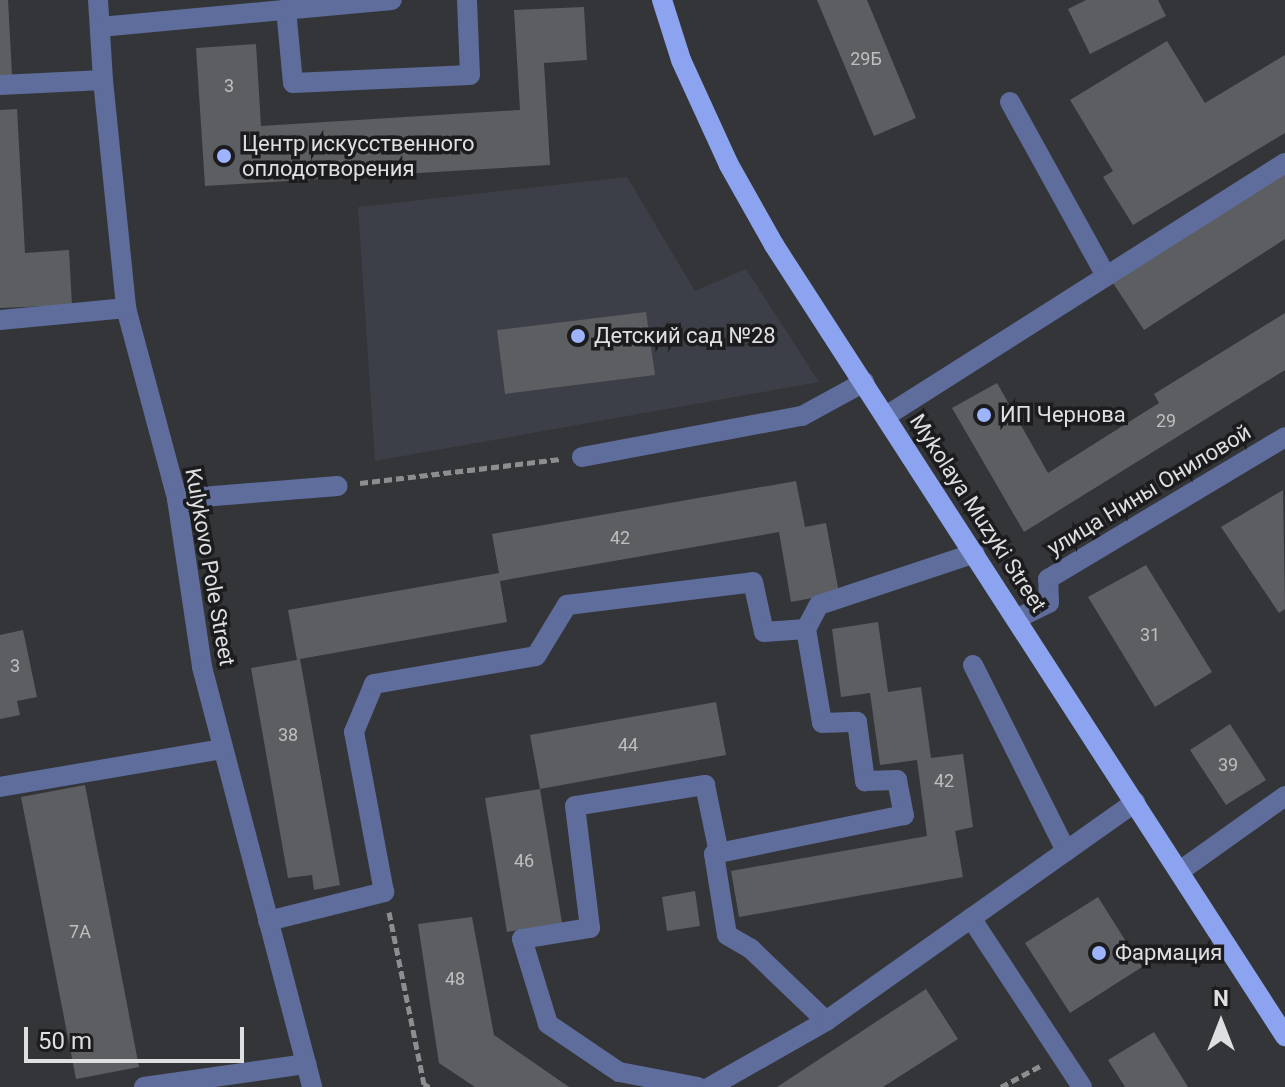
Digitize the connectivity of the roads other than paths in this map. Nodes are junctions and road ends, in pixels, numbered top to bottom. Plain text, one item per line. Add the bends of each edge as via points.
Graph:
1 (98, 0) edge
2 (392, 0) edge
3 (467, 0) edge
4 (662, 0) edge
5 (286, 9) junction
6 (100, 27) junction
7 (103, 80) junction
8 (0, 85) edge
9 (1010, 102) dead end
10 (1285, 163) edge
11 (1106, 276) junction
12 (126, 308) junction
13 (0, 320) edge
14 (864, 382) junction
15 (886, 416) junction
16 (1285, 437) edge
17 (582, 457) road end
18 (337, 486) road end
19 (177, 499) junction
20 (975, 553) junction
21 (1018, 618) junction
22 (806, 629) junction
23 (973, 665) dead end
24 (223, 749) junction
25 (0, 787) edge
26 (1285, 796) edge
27 (1135, 802) junction
28 (1066, 851) junction
29 (719, 853) junction
30 (1180, 871) junction
31 (971, 918) junction
32 (268, 921) junction
33 (826, 1021) junction
34 (1285, 1036) edge
35 (306, 1064) junction
36 (144, 1087) edge
37 (312, 1087) edge
38 (698, 1087) edge
39 (710, 1087) edge
40 (1082, 1087) edge

1 - 6 street, Kulykovo Pole Street
2 - 5 street
3 - 5 street via 470,75 293,83
4 - 14 main road, Mykolaya Muzyki Street via 681,60 729,165 774,245
5 - 6 street
6 - 7 street, Kulykovo Pole Street
7 - 8 street
7 - 12 street, Kulykovo Pole Street
9 - 11 street
10 - 11 street
11 - 15 street
12 - 13 street
12 - 19 street, Kulykovo Pole Street
14 - 15 main road, Mykolaya Muzyki Street
14 - 17 street via 802,416
15 - 20 main road, Mykolaya Muzyki Street
16 - 21 street, улица Нины Ониловой via 1048,579 1049,603
18 - 19 street
19 - 24 street, Kulykovo Pole Street via 202,667
20 - 21 main road, Mykolaya Muzyki Street
20 - 22 street via 819,605
21 - 27 main road, Mykolaya Muzyki Street
22 - 29 street via 822,723 857,722 865,781 897,780 904,815
22 - 32 street via 764,632 753,582 582,603 567,605 536,656 374,684 354,732 384,892
23 - 28 street
24 - 25 street
24 - 32 street, Kulykovo Pole Street
26 - 30 street
27 - 28 street
27 - 30 main road, Mykolaya Muzyki Street
28 - 31 street
29 - 33 street via 714,854 727,935 751,949
29 - 38 street via 705,785 575,806 590,928 522,939 548,1024 619,1072
30 - 34 main road, Mykolaya Muzyki Street
31 - 33 street
31 - 40 street
32 - 35 street, Kulykovo Pole Street
33 - 39 street
35 - 36 street
35 - 37 street, Kulykovo Pole Street

